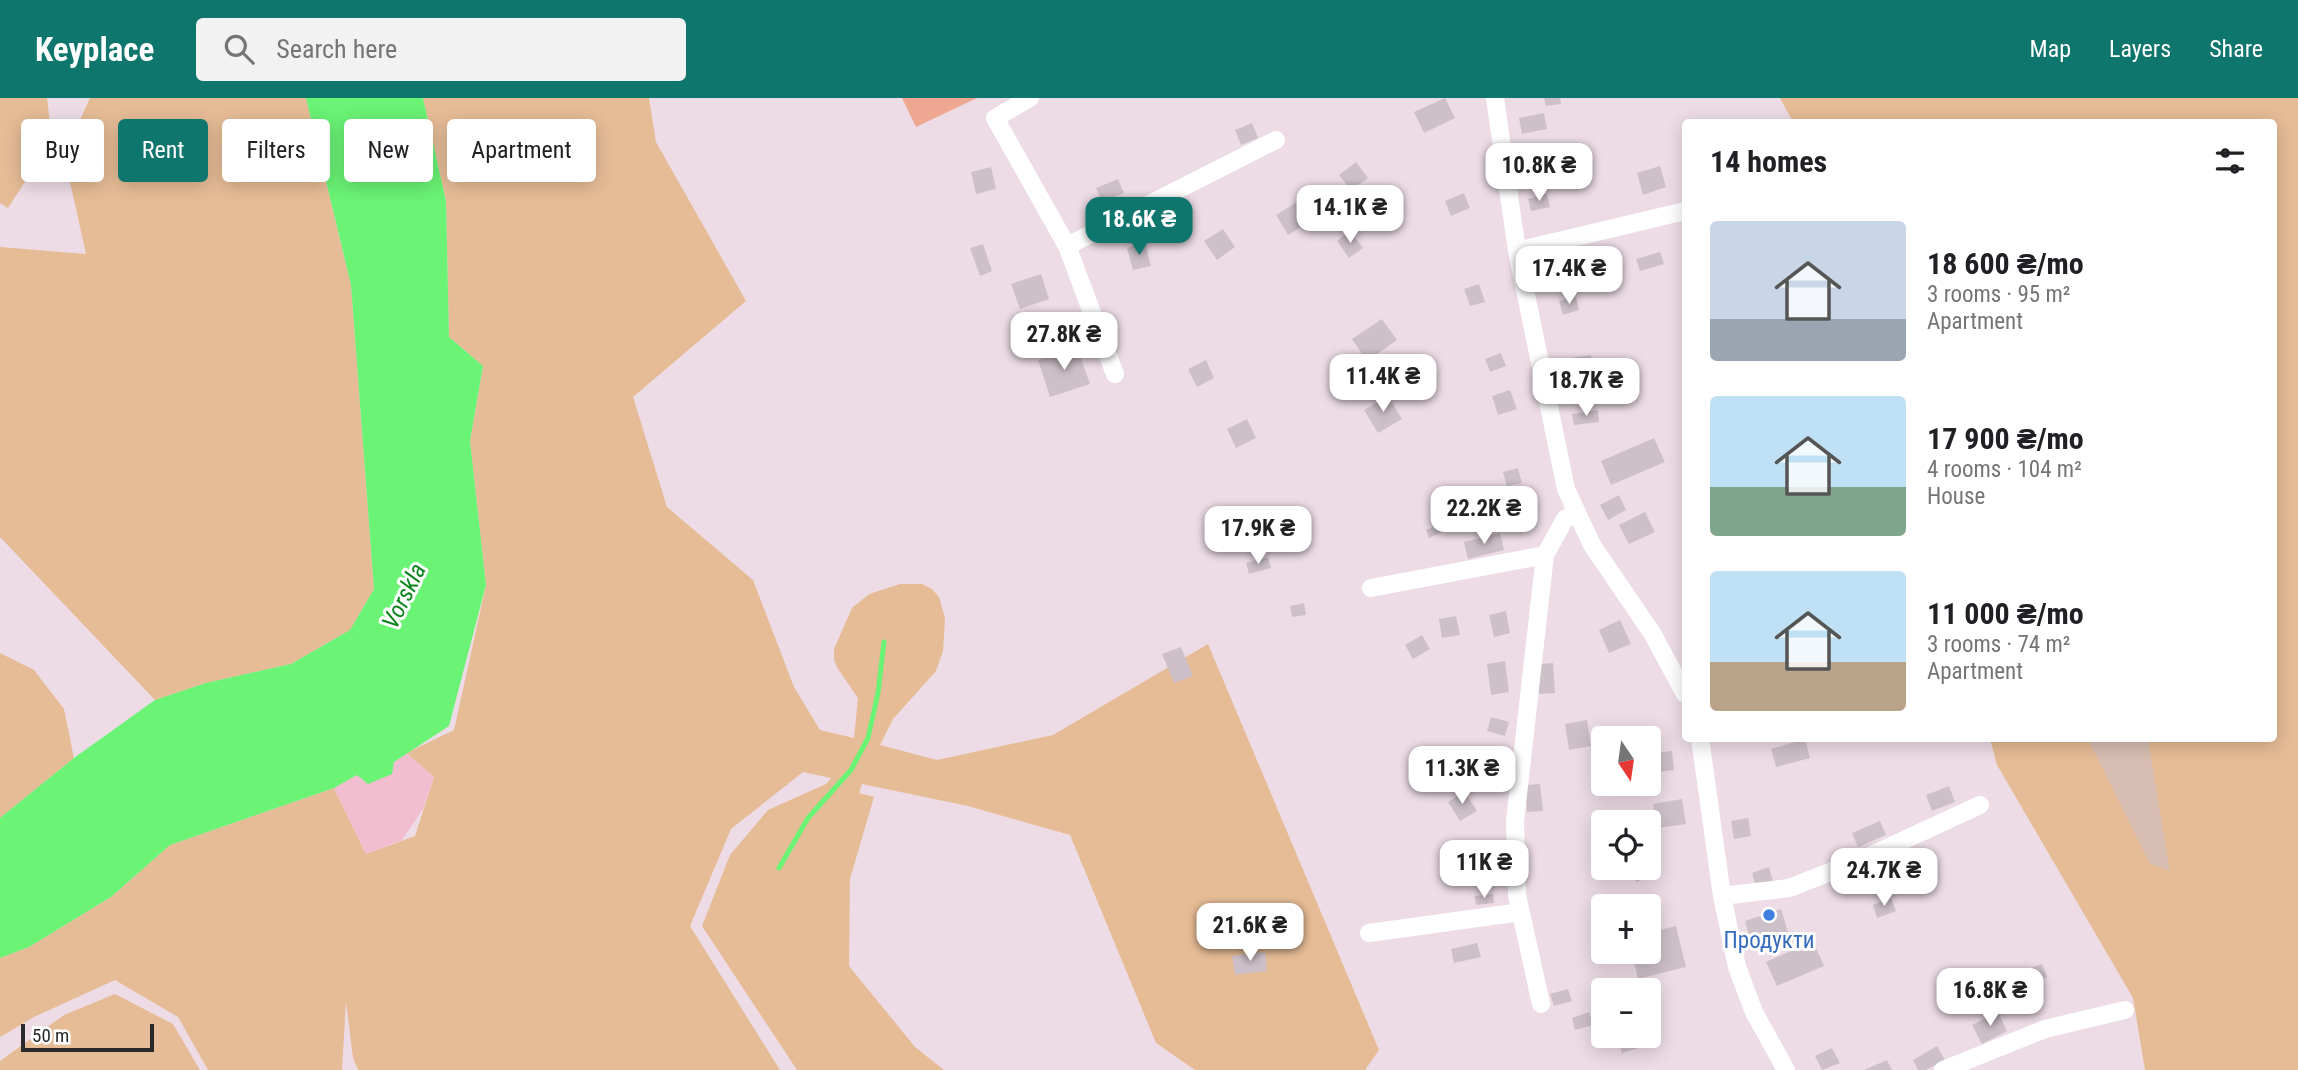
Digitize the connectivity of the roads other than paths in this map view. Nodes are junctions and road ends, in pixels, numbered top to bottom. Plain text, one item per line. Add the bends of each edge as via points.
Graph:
1 (1030, 98) edge
2 (1494, 98) edge
3 (1276, 140) dead end
4 (1682, 212) edge
5 (1067, 246) junction
6 (1517, 251) junction
7 (1115, 374) dead end
8 (1576, 513) junction
9 (1545, 555) junction
10 (1371, 588) dead end
11 (1682, 688) edge
12 (1701, 742) edge
13 (1980, 805) dead end
14 (1722, 896) junction
15 (1521, 912) junction
16 (1368, 933) dead end
17 (1541, 1004) dead end
18 (2125, 1010) dead end
19 (1786, 1070) edge
20 (1943, 1070) edge

1 - 5 street via 995,118
2 - 6 street
3 - 5 street
4 - 6 street
5 - 7 street
6 - 8 street via 1566,489
8 - 9 street via 1565,519
8 - 11 street
9 - 10 street
9 - 15 street via 1515,821
12 - 14 street
13 - 14 street via 1789,888
14 - 19 street via 1744,989
15 - 16 street
15 - 17 street
18 - 20 street via 2045,1029

